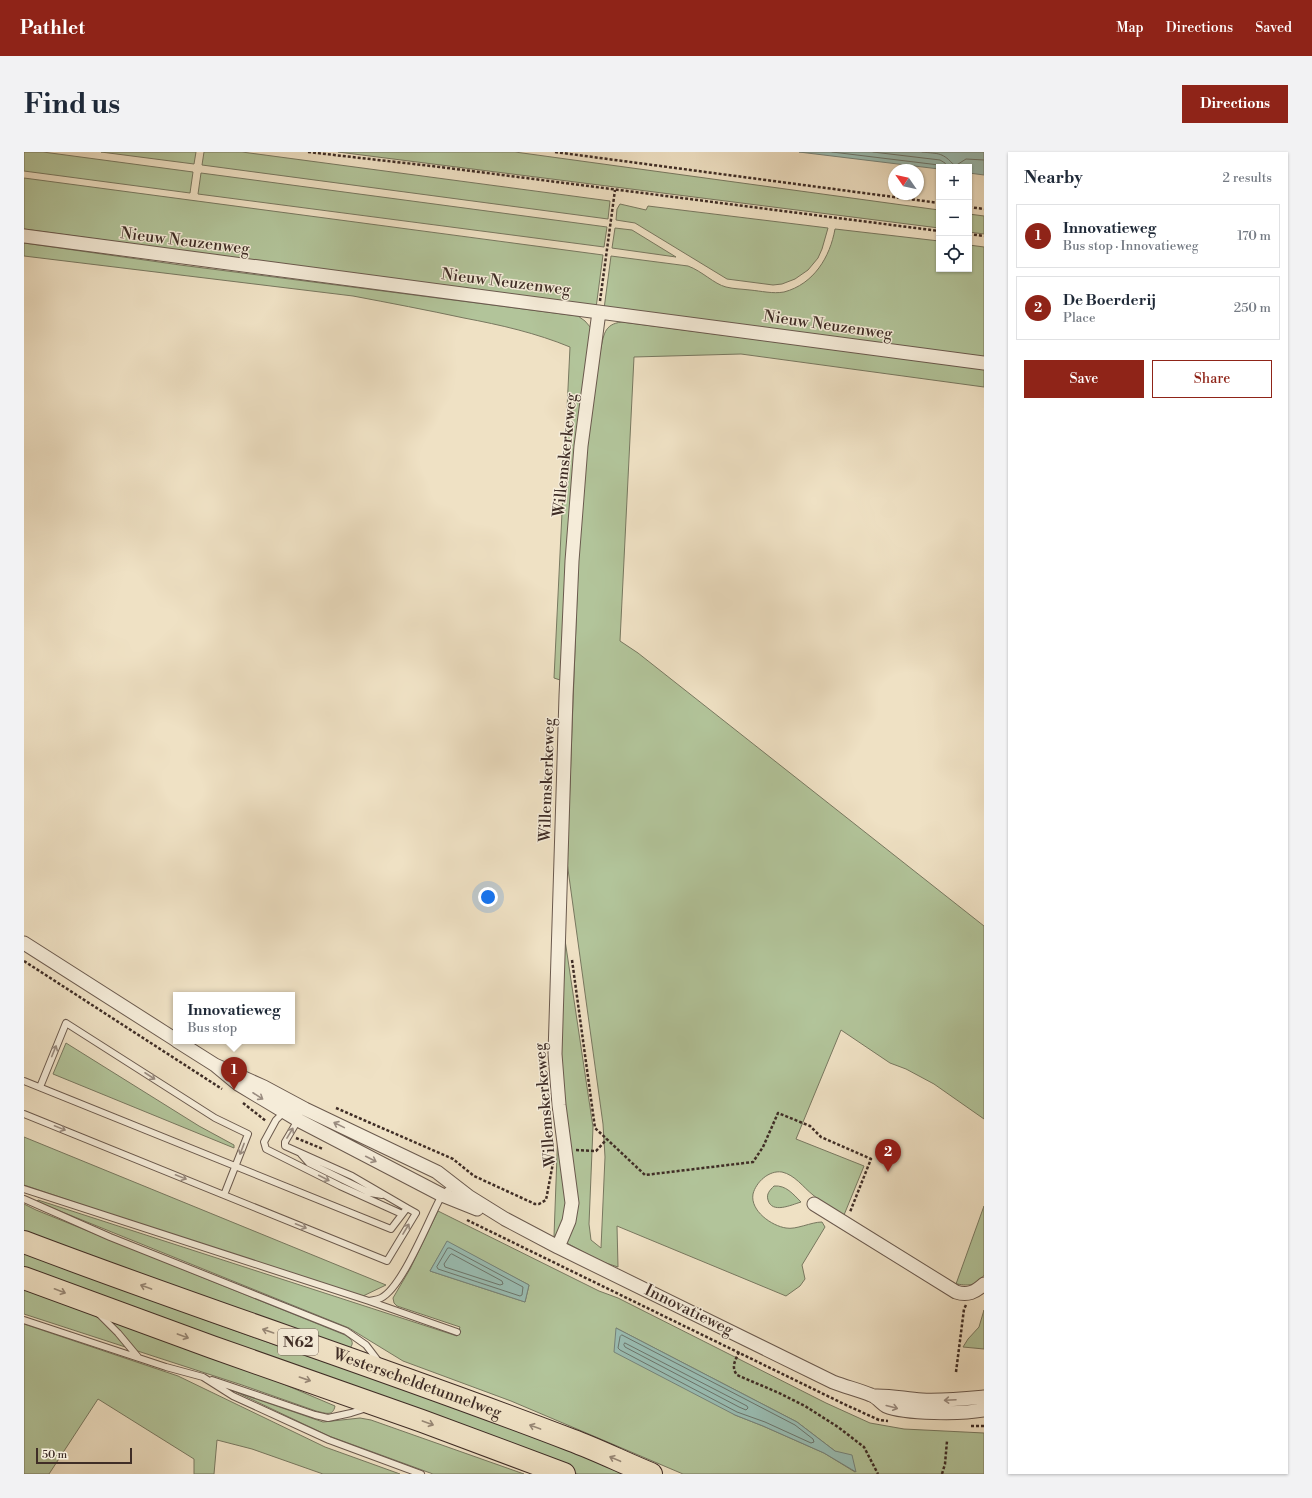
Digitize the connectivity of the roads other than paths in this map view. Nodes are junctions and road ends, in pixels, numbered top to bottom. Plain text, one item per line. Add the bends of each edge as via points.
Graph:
1 (24, 236) edge
2 (599, 312) junction
3 (984, 363) edge
4 (24, 943) edge
5 (173, 1038) edge
6 (182, 1044) edge
7 (215, 1065) junction
8 (24, 1081) edge
9 (40, 1088) junction
10 (299, 1106) junction
11 (284, 1112) junction
12 (24, 1114) edge
13 (298, 1120) junction
14 (301, 1154) junction
15 (308, 1163) junction
16 (297, 1164) junction
17 (235, 1166) junction
18 (456, 1187) junction
19 (24, 1189) edge
20 (370, 1193) junction
21 (224, 1195) junction
22 (384, 1195) junction
23 (442, 1195) junction
24 (24, 1199) edge
25 (378, 1203) junction
26 (814, 1204) dead end
27 (407, 1208) junction
28 (402, 1214) junction
29 (505, 1219) junction
30 (24, 1242) edge
31 (558, 1247) junction
32 (24, 1278) edge
33 (984, 1284) edge
34 (86, 1301) junction
35 (368, 1301) junction
36 (24, 1320) edge
37 (457, 1332) dead end
38 (139, 1358) junction
39 (387, 1373) junction
40 (203, 1377) junction
41 (873, 1396) junction
42 (984, 1397) edge
43 (377, 1404) junction
44 (981, 1412) edge
45 (420, 1474) edge
46 (564, 1474) edge
47 (651, 1474) edge

1 - 2 street, Nieuw Neuzenweg
2 - 3 street, Nieuw Neuzenweg
2 - 31 street, Willemskerkeweg via 581,446 572,561 555,1054 571,1208 569,1221
4 - 5 street, Innovatieweg
6 - 7 street, Innovatieweg
7 - 10 street, Innovatieweg
7 -> 11 street, Innovatieweg via 238,1084
8 - 9 lane
9 - 17 lane
9 -> 17 lane via 66,1023 215,1118 248,1134
10 - 11 street
10 - 13 street
18 -> 10 street, Innovatieweg via 437,1172
11 - 13 street, Innovatieweg
11 - 16 lane via 276,1120 264,1142 266,1148
12 -> 21 lane
14 -> 13 lane via 285,1146 284,1142
13 -> 23 street, Innovatieweg
14 - 15 lane
14 - 22 lane via 352,1176
15 - 16 lane
15 - 20 lane
16 -> 25 lane
17 - 21 lane
17 - 28 lane via 391,1229
18 - 23 lane
18 - 29 street, Innovatieweg
19 - 35 lane
20 - 22 lane
20 - 25 lane
21 -> 27 lane via 387,1261 416,1213
22 - 27 lane
23 - 29 street, Innovatieweg
23 - 35 lane via 400,1278 390,1291 380,1298
24 - 39 lane via 110,1237 346,1331 366,1345
25 - 28 lane
26 - 33 street via 956,1292 972,1293
27 - 28 lane
29 - 31 street, Innovatieweg
39 -> 30 highway, Westerscheldetunnelweg / N62
31 - 41 street, Innovatieweg via 833,1382
32 -> 34 highway, Westerscheldetunnelweg / N62
34 - 38 lane
34 -> 43 highway, Westerscheldetunnelweg / N62
35 - 37 lane
36 - 38 lane
38 - 40 lane
47 -> 39 highway, Westerscheldetunnelweg / N62 via 572,1440
40 - 43 lane via 315,1416 328,1418
40 - 45 lane via 233,1396 329,1440
42 -> 41 street, Innovatieweg via 923,1400 886,1395
41 -> 44 street, Innovatieweg via 886,1405 905,1410
43 -> 46 highway, Westerscheldetunnelweg / N62

